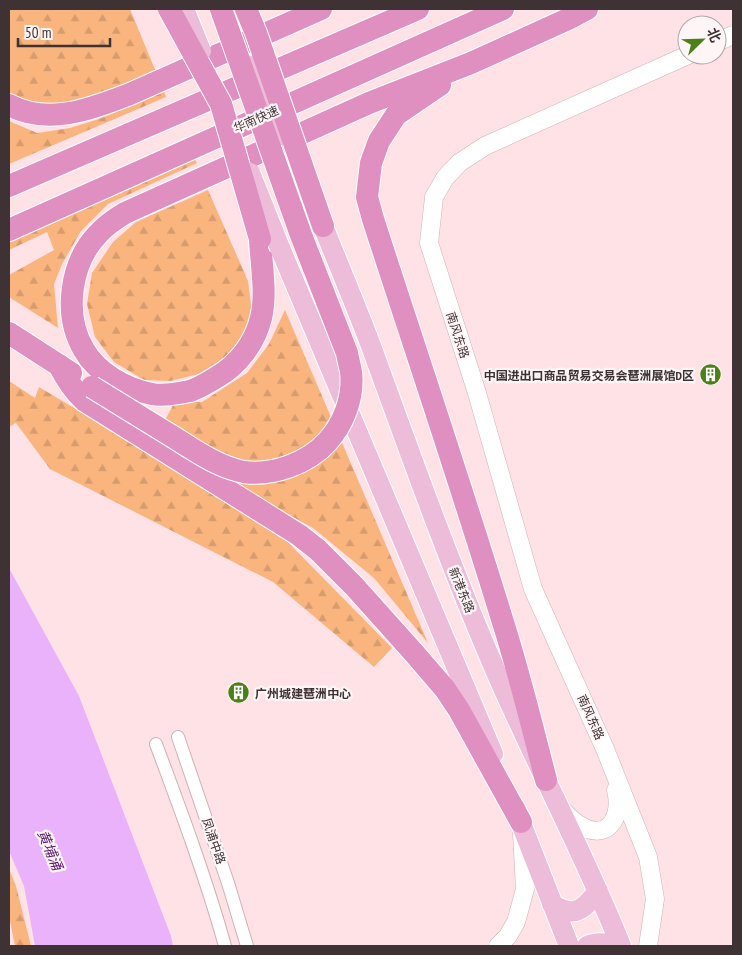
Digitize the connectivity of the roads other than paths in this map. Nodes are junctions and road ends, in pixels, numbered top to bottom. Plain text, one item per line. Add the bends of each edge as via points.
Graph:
1 (169, 9) edge
2 (184, 9) edge
3 (220, 9) edge
4 (225, 9) edge
5 (246, 9) edge
6 (321, 9) edge
7 (418, 9) edge
8 (503, 9) edge
9 (587, 9) edge
10 (677, 60) edge
11 (471, 62) junction
12 (221, 104) junction
13 (9, 105) edge
14 (9, 186) edge
15 (323, 226) junction
16 (9, 230) edge
17 (9, 333) edge
18 (58, 366) junction
19 (178, 737) dead end
20 (156, 744) dead end
21 (605, 748) junction
22 (546, 780) junction
23 (558, 806) junction
24 (521, 822) junction
25 (598, 891) junction
26 (552, 904) junction
27 (225, 946) edge
28 (247, 946) edge
29 (498, 946) edge
30 (569, 946) edge
31 (587, 946) edge
32 (621, 946) edge
33 (648, 946) edge

1 - 12 highway, bridge
2 - 12 main road, bridge
3 - 18 highway, bridge via 347,353 351,373 350,400 344,417 332,437 310,456 281,468 246,472 201,454
4 - 15 main road, 新港东路, bridge
5 - 15 highway, bridge
6 - 13 highway via 130,94 76,113 52,116
7 - 14 highway
8 - 16 highway, 华南快速
9 - 11 highway
10 - 21 street, 南风东路 via 485,146 459,162 434,197 428,244 477,392 533,589
11 - 12 highway, bridge via 369,103 125,213 97,234 87,248 73,284 74,327 84,350 97,366 114,379 153,394 190,391 228,371 250,344 262,317 260,239
11 - 22 highway via 396,115 379,141 371,163 367,197 502,619
12 - 24 main road, bridge
15 - 22 main road, 新港东路 via 490,659
17 - 18 highway
18 - 24 highway via 85,401 300,535 335,566 450,696
19 - 28 street, 凤浦中路
20 - 27 street, 凤浦中路
21 - 23 street via 618,799 616,817 610,826 595,830 587,828 577,824
21 - 33 street via 648,857 655,899
22 - 23 main road, 新港东路
23 - 25 main road, 新港东路
24 - 26 main road
24 - 29 street via 525,889 516,922
25 - 26 main road via 575,911
25 - 32 main road, 新港东路
26 - 30 main road
31 - 32 main road via 601,943

